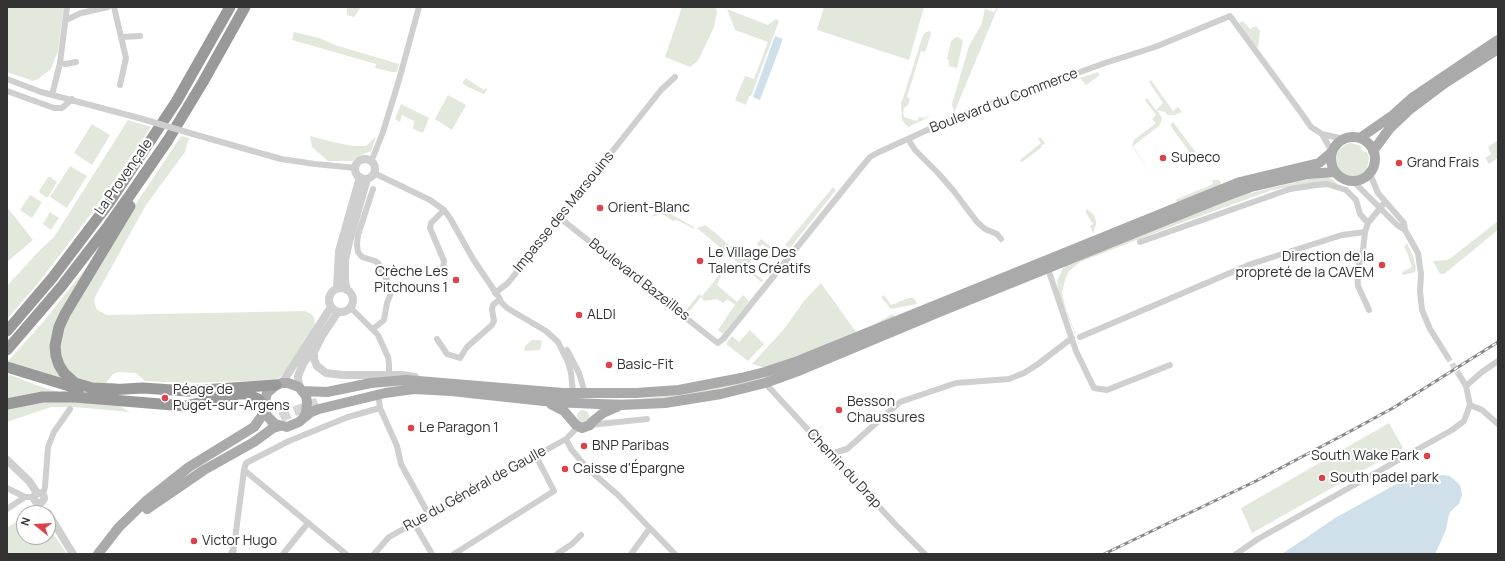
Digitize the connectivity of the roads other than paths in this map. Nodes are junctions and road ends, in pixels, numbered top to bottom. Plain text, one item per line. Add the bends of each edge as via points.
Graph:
1 (67, 7) edge
2 (108, 7) edge
3 (114, 7) edge
4 (230, 7) edge
5 (244, 7) edge
6 (419, 7) edge
7 (66, 20) junction
8 (140, 36) dead end
9 (122, 37) junction
10 (1498, 40) edge
11 (1498, 49) edge
12 (76, 62) dead end
13 (60, 63) junction
14 (675, 76) dead end
15 (7, 79) edge
16 (120, 85) dead end
17 (7, 91) edge
18 (52, 95) junction
19 (72, 99) junction
20 (1322, 134) junction
21 (1360, 138) junction
22 (908, 139) junction
23 (1344, 139) junction
24 (168, 140) junction
25 (1373, 151) junction
26 (1332, 152) junction
27 (371, 162) junction
28 (356, 168) junction
29 (1335, 172) junction
30 (374, 173) junction
31 (1370, 174) junction
32 (363, 178) junction
33 (1354, 182) junction
34 (373, 189) dead end
35 (1385, 202) junction
36 (1380, 207) junction
37 (444, 210) junction
38 (560, 218) junction
39 (1368, 223) junction
40 (1404, 230) junction
41 (1365, 232) junction
42 (1001, 238) dead end
43 (1140, 242) dead end
44 (1048, 269) junction
45 (443, 270) dead end
46 (337, 289) junction
47 (347, 290) junction
48 (495, 293) junction
49 (500, 299) junction
50 (350, 307) junction
51 (335, 309) junction
52 (1368, 310) dead end
53 (373, 329) junction
54 (7, 331) edge
55 (1080, 337) dead end
56 (321, 338) junction
57 (1072, 338) junction
58 (437, 339) dead end
59 (718, 342) joint
60 (7, 350) edge
61 (1447, 356) tunnel mouth
62 (1498, 361) edge
63 (1170, 365) dead end
64 (11, 370) edge
65 (389, 371) dead end
66 (1460, 376) tunnel mouth
67 (429, 381) junction
68 (765, 383) junction
69 (279, 384) junction
70 (1466, 386) junction
71 (116, 389) junction
72 (301, 389) junction
73 (573, 393) junction
74 (585, 393) junction
75 (105, 398) junction
76 (380, 400) dead end
77 (319, 402) tunnel mouth
78 (545, 402) junction
79 (7, 404) edge
80 (573, 404) junction
81 (588, 404) junction
82 (1470, 405) junction
83 (621, 406) junction
84 (264, 408) junction
85 (380, 408) junction
86 (70, 409) dead end
87 (303, 418) junction
88 (647, 419) dead end
89 (591, 423) junction
90 (267, 424) tunnel mouth
91 (1498, 424) edge
92 (576, 425) junction
93 (280, 426) junction
94 (566, 439) junction
95 (830, 454) junction
96 (536, 456) junction
97 (7, 460) edge
98 (244, 470) junction
99 (7, 488) edge
100 (155, 494) junction
101 (25, 497) junction
102 (39, 497) junction
103 (44, 505) edge
104 (7, 509) edge
105 (429, 515) junction
106 (308, 523) junction
107 (414, 523) junction
108 (56, 526) edge
109 (650, 528) junction
110 (581, 535) dead end
111 (73, 554) edge
112 (98, 554) edge
113 (105, 554) edge
114 (232, 554) edge
115 (283, 554) edge
116 (346, 554) edge
117 (374, 554) edge
118 (432, 554) edge
119 (454, 554) edge
120 (557, 554) edge
121 (631, 554) edge
122 (675, 554) edge
123 (925, 554) edge
124 (1236, 554) edge

1 - 7 street
2 - 7 street via 81,13
3 - 9 street
4 - 54 highway, La Provençale via 176,102 110,202 53,277
5 - 24 highway, La Provençale
6 - 27 street via 383,132
7 - 13 street
8 - 9 street
9 - 16 street via 126,58
10 - 21 main road via 1412,98
11 - 25 main road via 1409,110 1390,128
12 - 13 street
13 - 18 street
14 - 38 street, Impasse des Marsouins via 661,90
15 - 18 street
17 - 19 street via 54,108 62,108
18 - 19 street
19 - 28 street, bridge via 281,159
20 - 22 street, Boulevard du Commerce via 1311,127 1230,16 1155,47 958,116
20 - 23 street
20 - 26 street
21 - 23 main road
21 - 25 main road via 1370,145
22 - 42 street via 915,150 953,190 977,222
22 - 59 street, Boulevard du Commerce via 877,153 866,162
23 - 26 main road
24 - 60 highway, La Provençale via 108,226 61,287
24 - 71 highway via 65,314 57,335 56,356 69,378 75,383 92,388
25 - 31 main road via 1374,168
26 - 29 main road via 1331,160
26 - 74 main road via 1324,160 1308,166 1240,182 776,369 736,380 679,390
27 - 28 street via 362,160
27 - 30 street
28 - 32 street via 356,174
29 - 33 main road via 1344,180
29 - 44 main road via 1308,174 1226,196
30 - 32 street via 370,178
30 - 37 street via 430,200
31 - 33 main road via 1360,182
31 - 35 street
32 - 46 street via 339,251
32 - 47 street via 346,256
33 - 36 street
34 - 53 street via 358,236 358,252 362,257 378,263 391,293 384,320
35 - 36 street
35 - 40 street via 1404,223
36 - 39 street
36 - 40 street
37 - 45 street via 431,223 430,228 444,261
37 - 48 street
38 - 48 street, Impasse des Marsouins via 508,283
38 - 59 street, Boulevard Bazeilles
39 - 41 street
39 - 43 street via 1360,214 1356,200 1346,190 1327,184 1290,189
40 - 61 street via 1418,253 1422,310 1430,329
41 - 52 street via 1357,272 1358,286
41 - 55 street via 1342,235 1251,264
44 - 57 street
44 - 68 main road
46 - 47 street
46 - 51 street via 329,297
47 - 50 street via 352,300
48 - 49 street
49 - 58 street via 493,305 492,325 467,347 460,358 447,354
49 - 73 street via 507,308 546,331 558,342 568,362
49 - 74 street via 553,332 562,341 579,373
50 - 51 street via 345,311
50 - 53 street
51 - 56 street
51 - 69 street
53 - 65 street via 388,357
56 - 67 street via 314,358 317,366 326,373 401,375
56 - 72 street via 299,372
57 - 63 street via 1094,388 1107,390
57 - 95 street via 1034,367 1008,379 956,383 900,402 847,450
62 - 70 street
64 - 71 highway via 88,391
64 - 75 highway via 70,391
66 - 70 street
67 - 72 main road via 392,380 320,393
67 - 73 main road
67 - 77 main road via 379,387
68 - 83 main road via 680,401
68 - 95 street, Chemin du Drap
69 - 71 highway via 187,391
69 - 72 main road via 288,383
69 - 84 main road via 267,393
70 - 82 street
72 - 87 main road via 306,396 308,408
73 - 74 main road
73 - 80 main road
74 - 81 main road
75 - 79 highway via 42,397
75 - 84 highway via 185,406 247,394 258,399
76 - 85 street
78 - 80 main road
78 - 87 main road via 414,389 364,397 319,409
78 - 92 main road via 564,411
80 - 81 main road
80 - 92 main road
81 - 83 main road
81 - 89 main road
82 - 91 street via 1482,410
82 - 124 street via 1464,421 1452,430 1258,539
83 - 89 main road via 603,413
84 - 93 main road via 270,421
84 - 100 main road via 254,427 189,467
85 - 98 street via 348,417 289,441 246,463
85 - 105 street via 397,446 401,464
86 - 102 street via 54,432 48,447 45,487
87 - 93 main road via 293,426
88 - 89 street
89 - 92 main road via 582,428
90 - 100 main road
92 - 94 street, Rue du Général de Gaulle
93 - 113 main road via 204,470 147,508
94 - 96 street, Rue du Général de Gaulle
94 - 109 street via 587,468
95 - 123 street, Chemin du Drap
96 - 105 street, Rue du Général de Gaulle
96 - 119 street via 554,491
97 - 102 street via 29,481
98 - 106 street
98 - 114 street
99 - 101 street
100 - 112 main road via 119,527
101 - 102 street
101 - 104 street
102 - 103 street
105 - 107 street, Rue du Général de Gaulle
106 - 115 street
106 - 116 street
107 - 117 street, Rue du Général de Gaulle via 390,537
107 - 118 street
108 - 111 street
109 - 121 street
109 - 122 street
110 - 120 street

